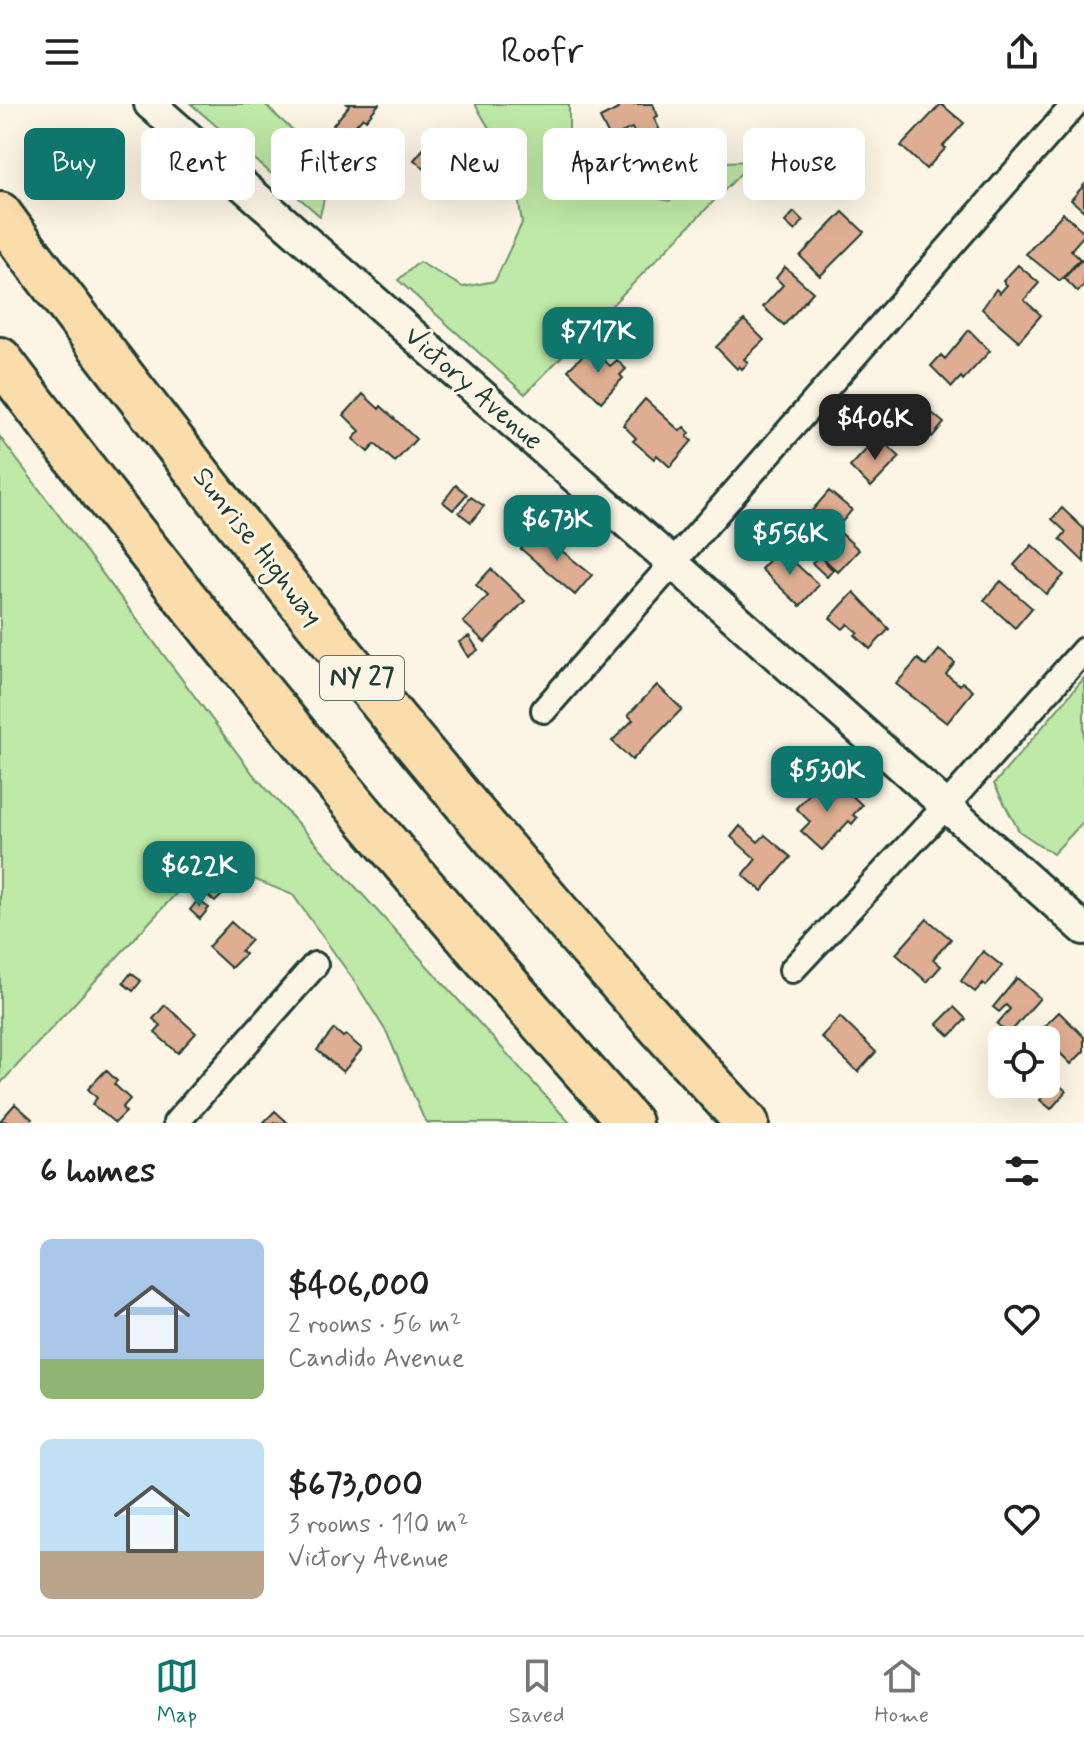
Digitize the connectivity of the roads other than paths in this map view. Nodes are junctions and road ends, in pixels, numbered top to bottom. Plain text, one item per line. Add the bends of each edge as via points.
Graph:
1 (150, 104) edge
2 (1075, 104) edge
3 (0, 214) edge
4 (0, 359) edge
5 (674, 564) junction
6 (1084, 650) edge
7 (544, 710) dead end
8 (947, 805) junction
9 (1084, 929) edge
10 (315, 965) dead end
11 (792, 970) dead end
12 (176, 1123) edge
13 (630, 1123) edge
14 (747, 1123) edge

1 - 5 street, Victory Avenue
2 - 5 street
3 - 14 highway, Sunrise Highway / NY 27 via 259,551 424,755
4 - 13 highway, NY 27 via 277,712
5 - 7 street
5 - 8 street, Victory Avenue
6 - 8 street
8 - 9 street, Victory Avenue
8 - 11 street
10 - 12 street

